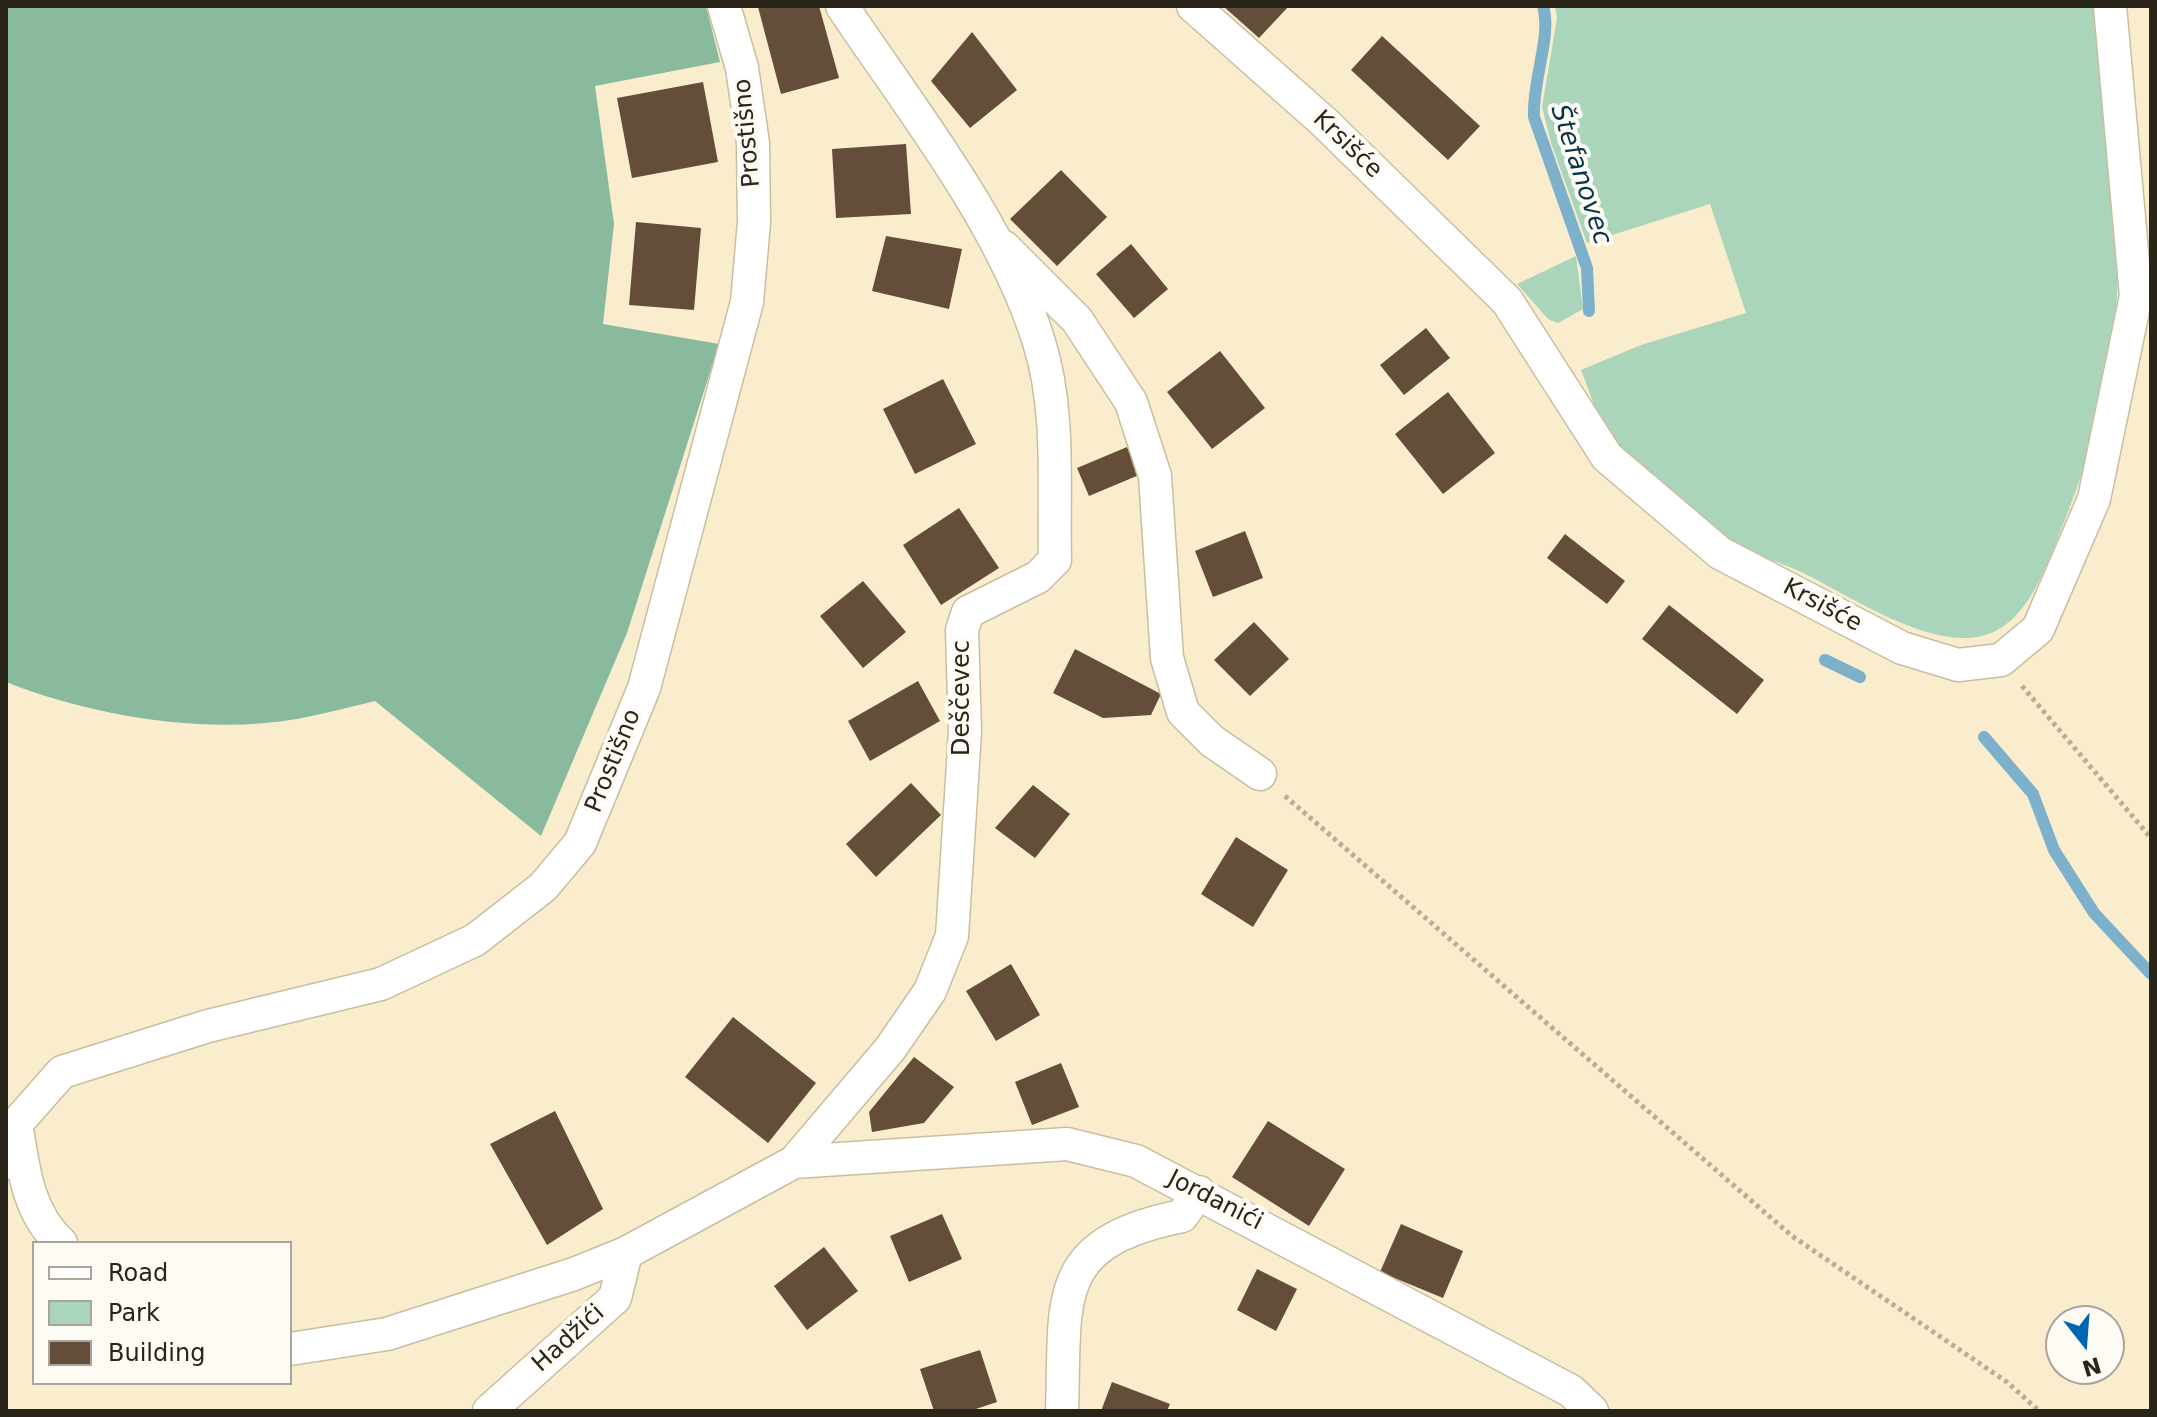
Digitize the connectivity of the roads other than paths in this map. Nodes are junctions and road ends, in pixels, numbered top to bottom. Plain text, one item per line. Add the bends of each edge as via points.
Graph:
1 (724, 6) edge
2 (842, 6) edge
3 (1193, 6) edge
4 (2110, 6) edge
5 (998, 242) junction
6 (1260, 774) road end
7 (11, 1112) edge
8 (794, 1162) junction
9 (6, 1163) edge
10 (1199, 1192) junction
11 (59, 1241) edge
12 (626, 1253) junction
13 (292, 1349) edge
14 (489, 1411) edge
15 (1062, 1411) edge
16 (1592, 1411) edge

1 - 7 street, Prostišno via 742,68 753,143 747,302 644,688 580,843 543,887 475,940 381,984 208,1026 62,1072
2 - 5 street, Deščevec
3 - 4 street, Krsišće via 1324,122 1507,301 1607,457 1720,553 1902,648 1958,665 2001,660 2038,629 2094,499 2136,296
5 - 6 street, Deščevec via 1077,320 1131,402 1155,476 1167,658 1183,712 1212,741
5 - 8 street, Deščevec via 1040,343 1054,420 1055,560 1038,577 968,612 962,630 965,732 952,936 930,991 890,1049
7 - 9 street, Prostišno
7 - 11 street via 25,1181 45,1229
8 - 10 street, Jordanići via 1067,1144 1136,1161
8 - 12 street
10 - 15 street via 1182,1216 1107,1241 1074,1273 1066,1301
10 - 16 street, Jordanići via 1571,1391
12 - 13 street via 387,1334
12 - 14 street, Hadžići via 615,1298

